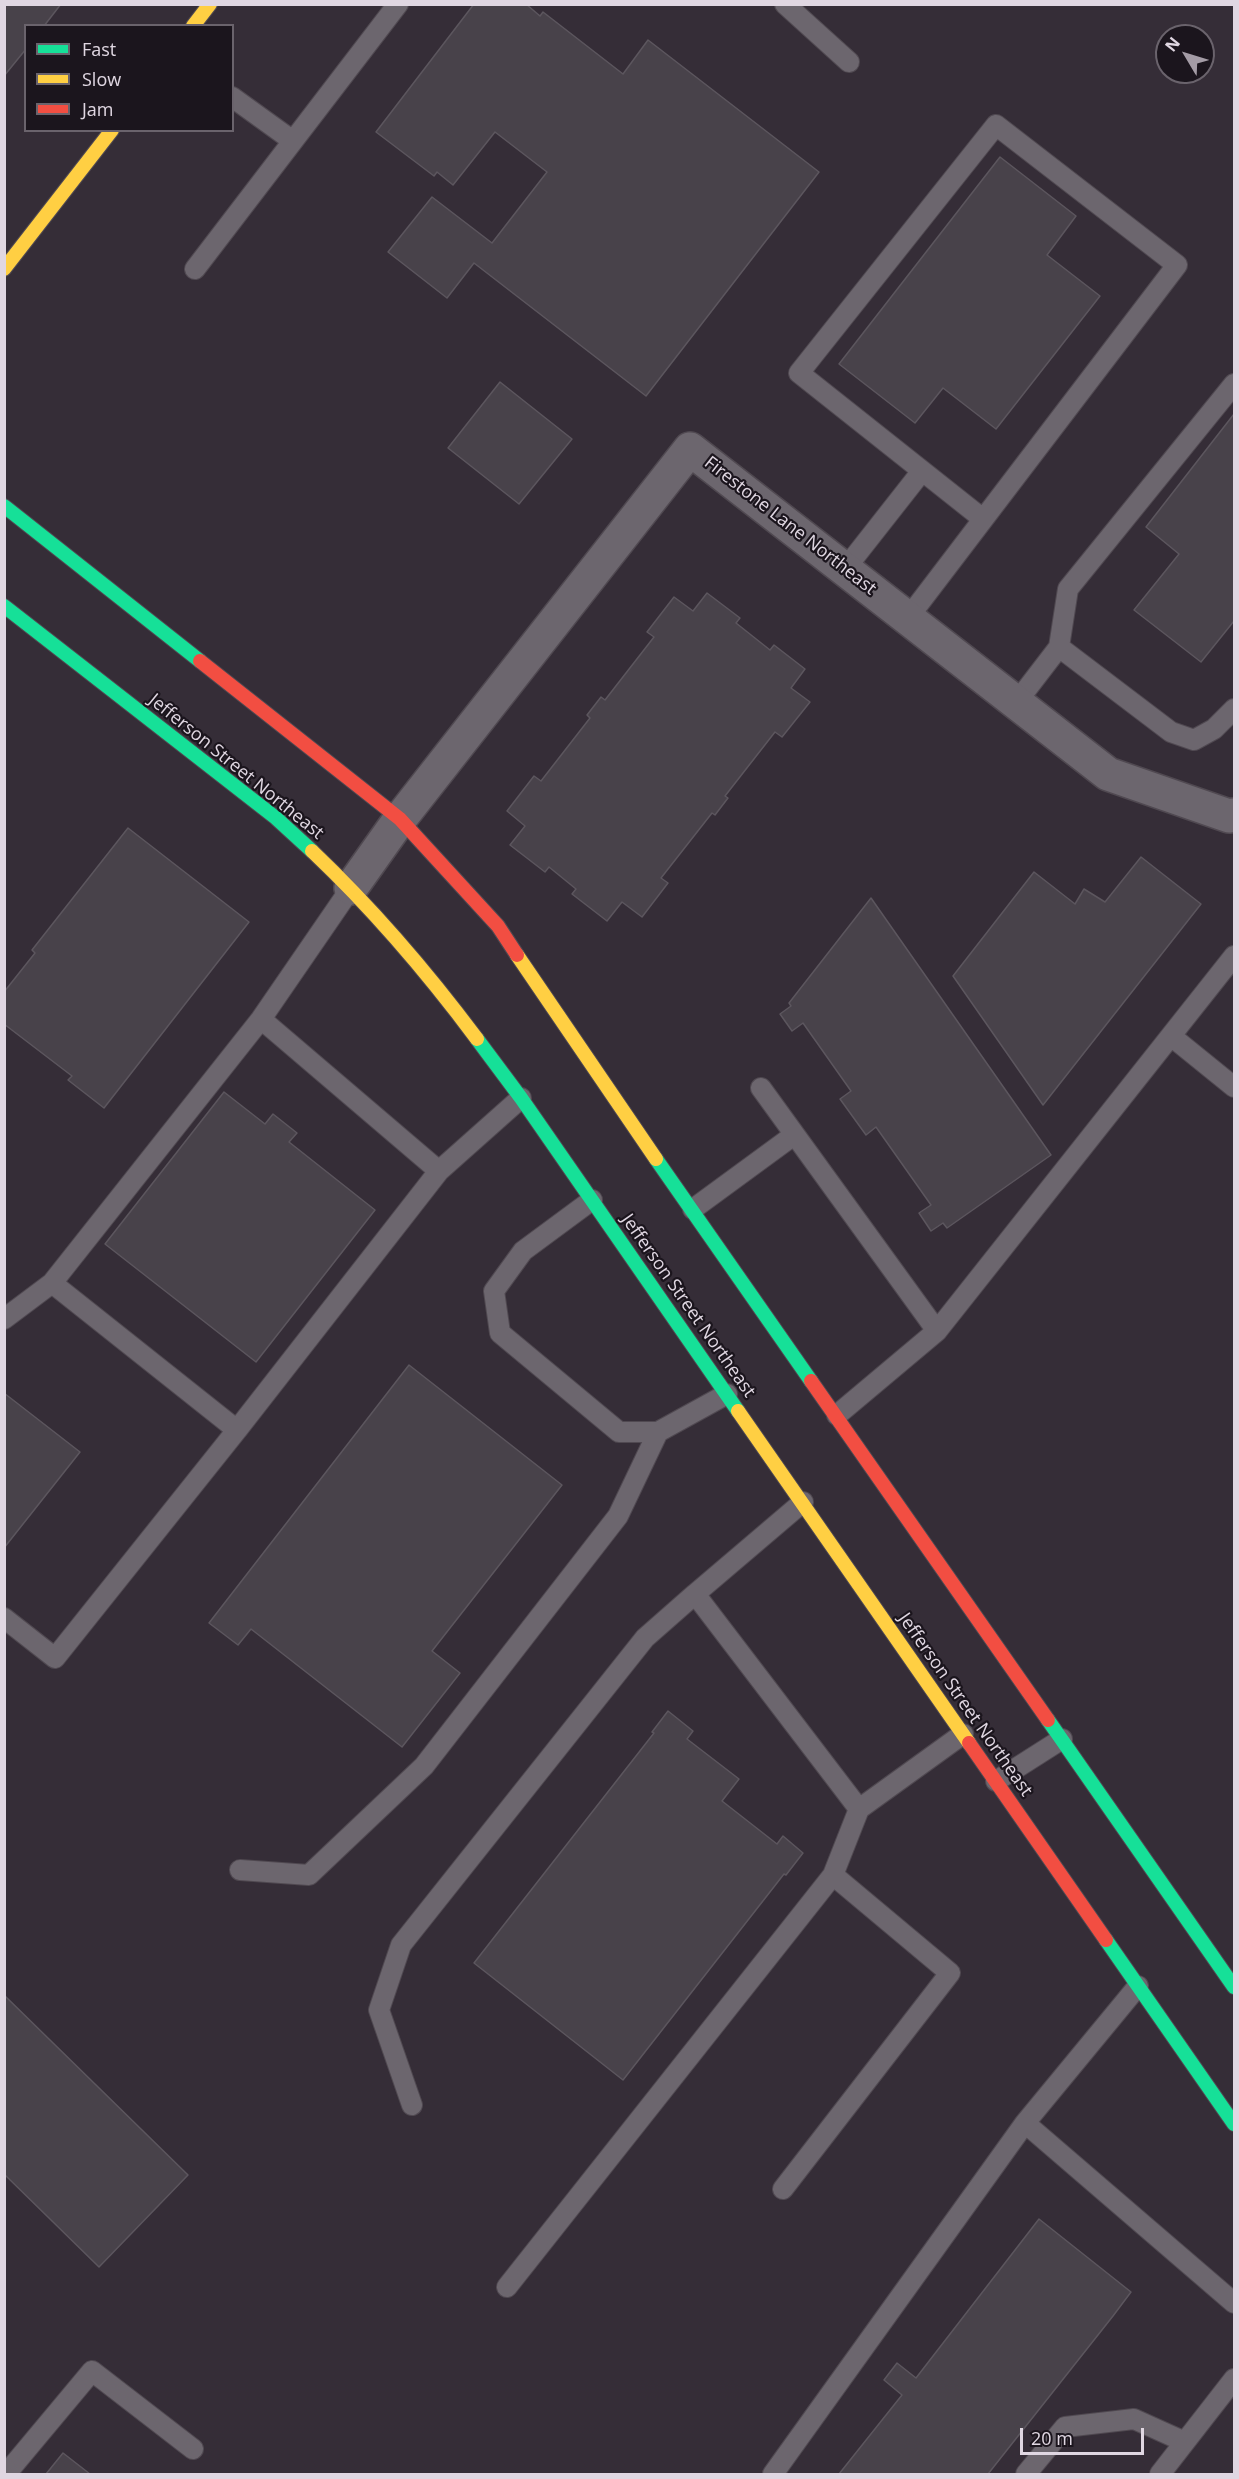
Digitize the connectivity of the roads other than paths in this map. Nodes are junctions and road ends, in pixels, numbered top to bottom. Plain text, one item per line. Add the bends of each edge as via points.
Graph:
1 (210, 4) edge
2 (398, 4) edge
3 (785, 4) edge
4 (195, 24) edge
5 (849, 62) dead end
6 (234, 98) edge
7 (110, 132) edge
8 (293, 141) junction
9 (4, 269) edge
10 (195, 269) dead end
11 (1234, 384) edge
12 (922, 471) junction
13 (4, 506) edge
14 (983, 519) junction
15 (845, 569) junction
16 (4, 606) edge
17 (908, 618) junction
18 (1059, 646) junction
19 (1016, 703) junction
20 (1234, 709) edge
21 (1234, 815) edge
22 (400, 819) junction
23 (351, 888) junction
24 (1234, 956) edge
25 (261, 1019) junction
26 (1171, 1036) junction
27 (1234, 1087) edge
28 (761, 1088) dead end
29 (521, 1098) junction
30 (794, 1135) junction
31 (439, 1171) junction
32 (592, 1200) junction
33 (693, 1209) junction
34 (52, 1282) junction
35 (4, 1319) edge
36 (937, 1331) junction
37 (727, 1394) junction
38 (837, 1415) junction
39 (237, 1430) junction
40 (658, 1432) junction
41 (802, 1502) junction
42 (695, 1594) junction
43 (4, 1618) edge
44 (963, 1734) junction
45 (1062, 1739) junction
46 (996, 1782) junction
47 (859, 1809) junction
48 (240, 1870) dead end
49 (833, 1875) junction
50 (1138, 1986) junction
51 (1234, 1987) edge
52 (412, 2105) dead end
53 (1025, 2123) junction
54 (1234, 2124) edge
55 (783, 2188) dead end
56 (507, 2287) dead end
57 (1234, 2303) edge
58 (1234, 2379) edge
59 (1185, 2442) junction
60 (193, 2449) dead end
61 (6, 2475) edge
62 (773, 2475) edge
63 (1026, 2475) edge
64 (1160, 2475) edge

1 - 4 main road
2 - 8 lane
3 - 5 lane
6 - 8 lane
7 - 9 main road
8 - 10 lane
11 - 18 lane via 1068,589
12 - 14 lane
12 - 14 lane via 799,373 996,125 1177,265
12 - 15 lane
13 - 22 main road
14 - 17 lane
15 - 17 street, Firestone Lane Northeast
15 - 22 street, Firestone Lane Northeast via 690,449
16 - 23 main road, Jefferson Street Northeast via 276,818
17 - 19 street, Firestone Lane Northeast
18 - 19 lane
18 - 20 lane via 1171,732 1194,740 1214,729
19 - 21 street, Firestone Lane Northeast via 1108,774
22 - 23 street, Firestone Lane Northeast
22 - 33 main road via 498,926
23 - 25 lane
23 - 29 main road, Jefferson Street Northeast via 435,982
24 - 26 lane
25 - 31 lane
25 - 34 lane
26 - 27 lane
26 - 36 lane
28 - 30 lane
29 - 31 lane
29 - 32 main road, Jefferson Street Northeast
30 - 33 lane
30 - 36 lane
31 - 39 lane
32 - 37 main road, Jefferson Street Northeast
32 - 40 lane via 523,1251 494,1291 500,1333 619,1432
33 - 38 main road
34 - 35 lane
34 - 39 lane
36 - 38 lane
37 - 40 lane
37 - 41 main road, Jefferson Street Northeast
38 - 45 main road
39 - 43 lane via 55,1658
40 - 48 lane via 618,1516 424,1766 309,1875
41 - 42 lane
41 - 44 main road, Jefferson Street Northeast
42 - 47 lane
42 - 52 lane via 645,1638 401,1945 379,2010
44 - 46 main road, Jefferson Street Northeast
44 - 47 lane
45 - 46 lane
45 - 51 main road
46 - 50 main road, Jefferson Street Northeast
47 - 49 lane
49 - 55 lane via 950,1972
49 - 56 lane
50 - 53 lane
50 - 54 main road, Jefferson Street Northeast
53 - 57 lane
53 - 62 lane
58 - 59 lane
59 - 63 lane via 1134,2419 1065,2427
59 - 64 lane
60 - 61 lane via 92,2371

